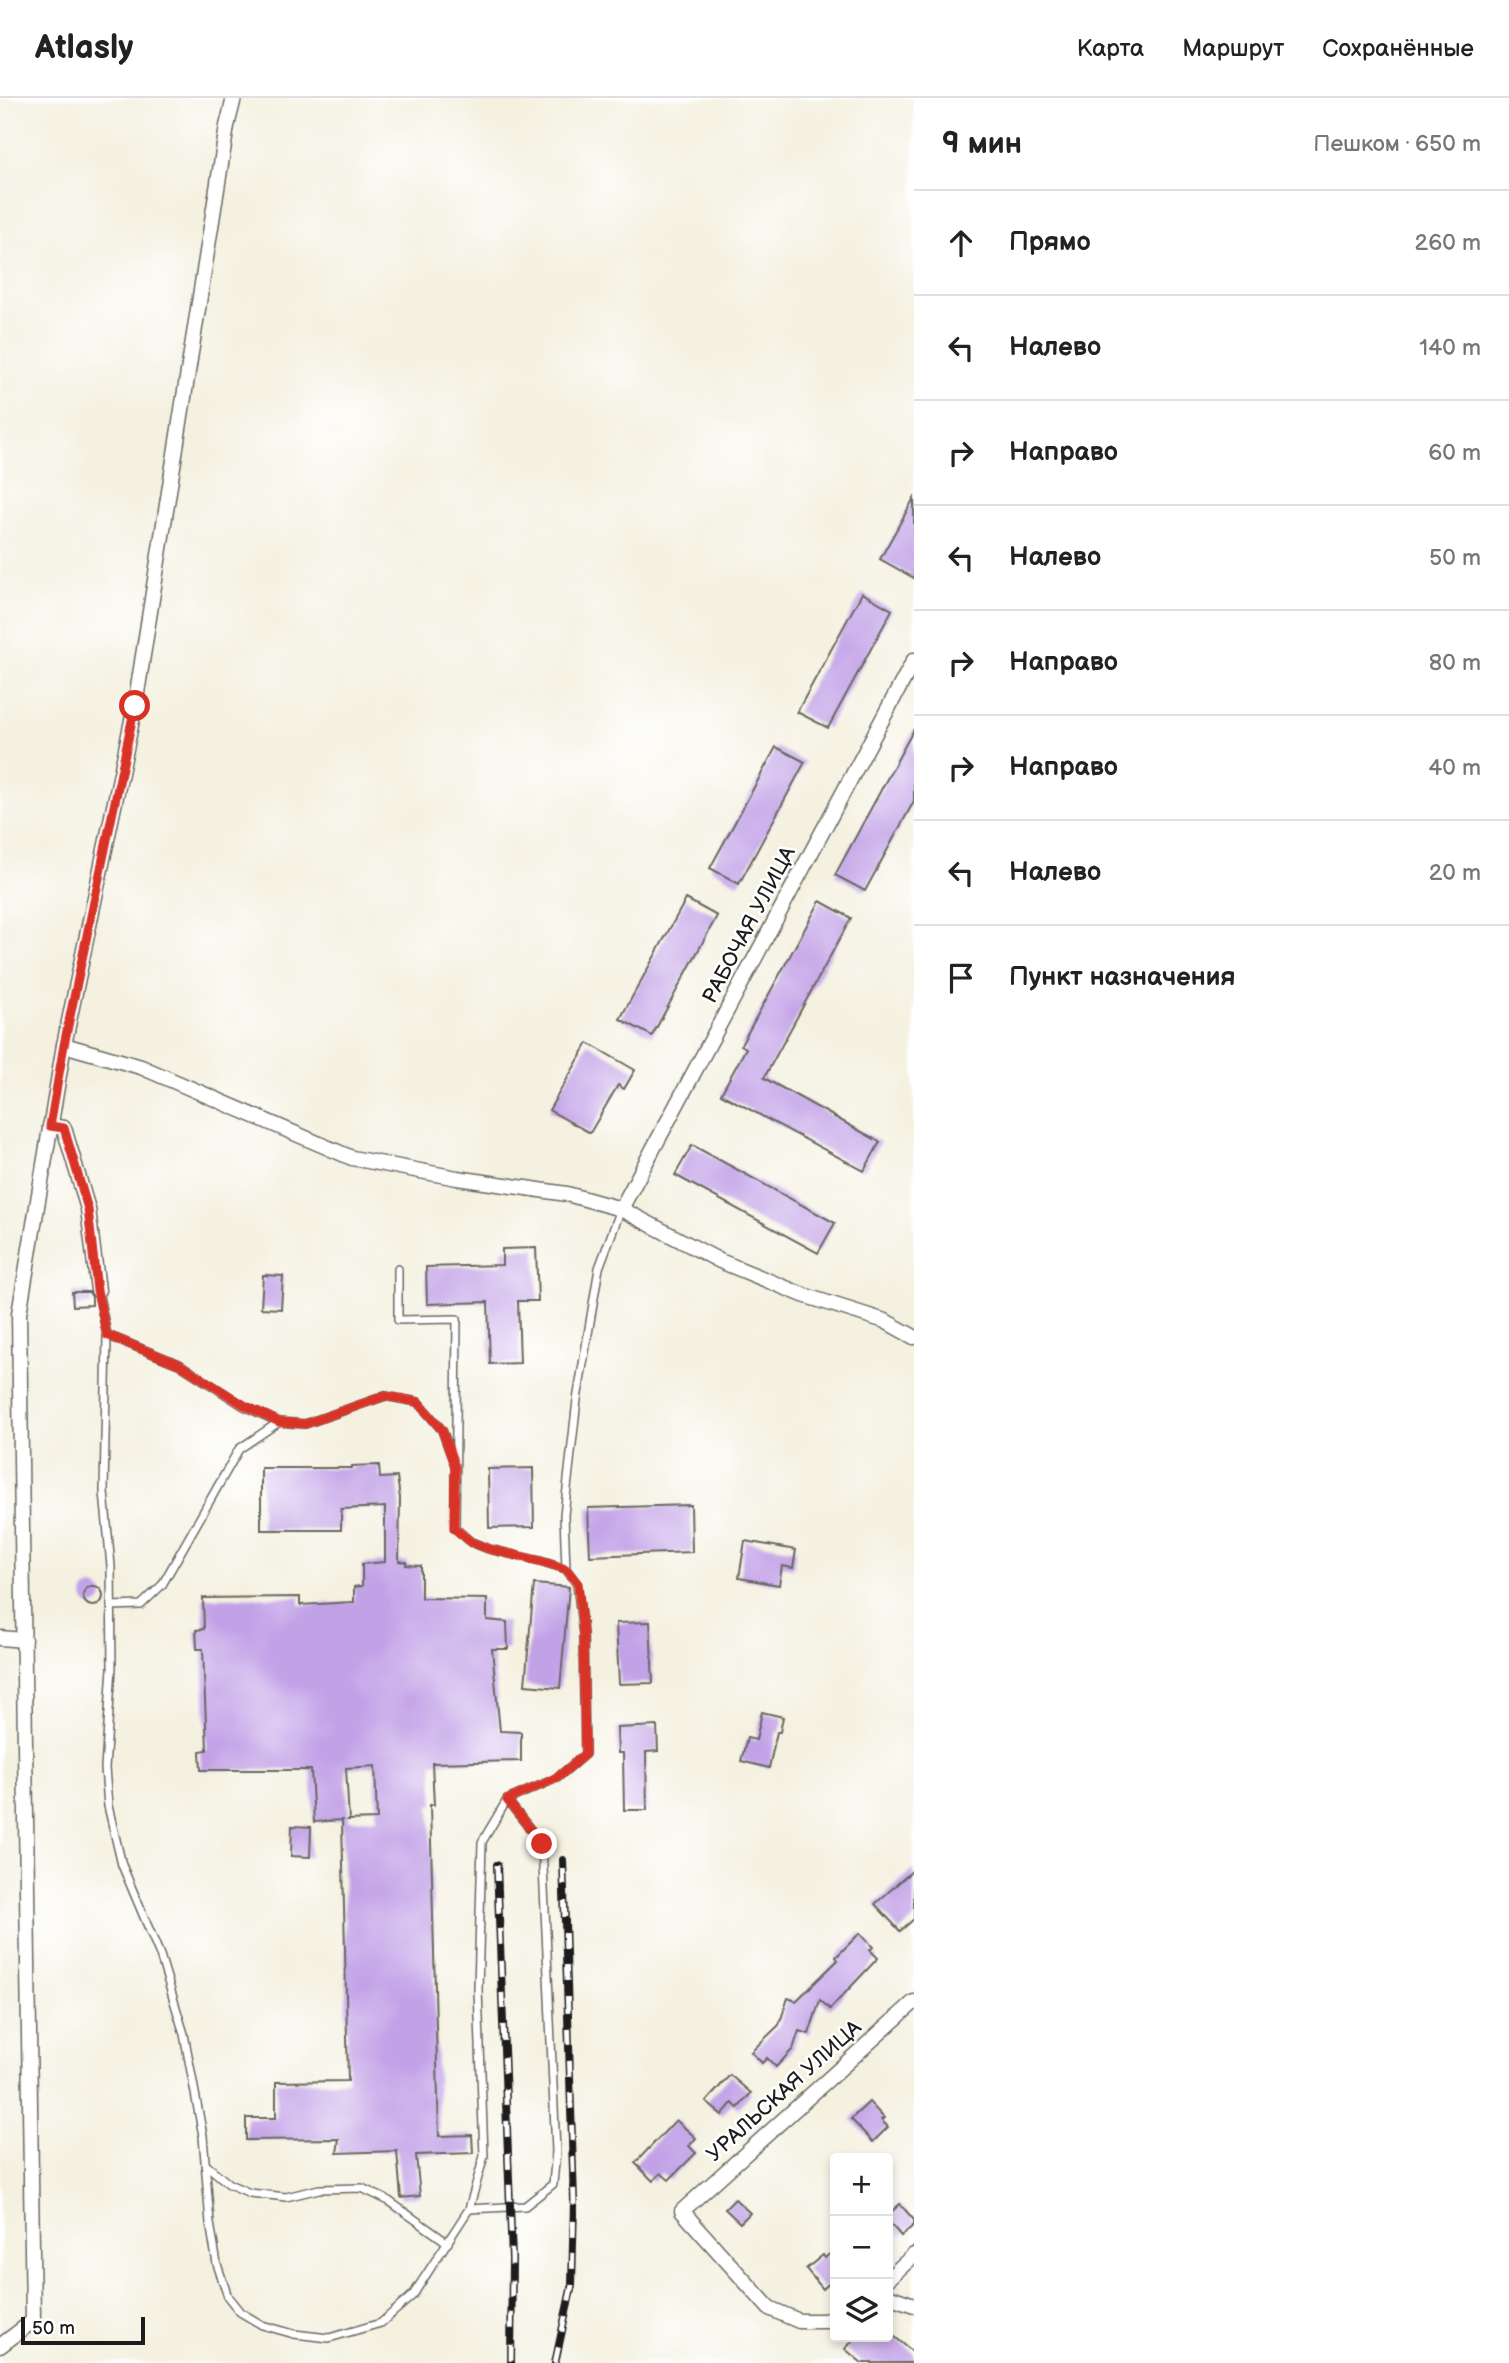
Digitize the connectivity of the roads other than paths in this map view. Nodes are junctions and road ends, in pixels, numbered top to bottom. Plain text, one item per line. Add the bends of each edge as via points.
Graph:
1 (234, 98) edge
2 (914, 660) edge
3 (64, 1045) junction
4 (50, 1126) junction
5 (621, 1209) junction
6 (398, 1269) dead end
7 (97, 1290) joint
8 (107, 1335) junction
9 (914, 1337) edge
10 (279, 1422) junction
11 (455, 1467) junction
12 (566, 1569) junction
13 (111, 1606) junction
14 (0, 1638) edge
15 (24, 1640) junction
16 (507, 1800) junction
17 (914, 2002) edge
18 (205, 2163) junction
19 (469, 2209) junction
20 (448, 2243) junction
21 (914, 2255) edge
22 (893, 2274) edge
23 (893, 2298) edge
24 (914, 2305) edge
25 (830, 2318) edge
26 (0, 2346) edge

1 - 3 street via 135,706
2 - 5 street, РАБОЧАЯ УЛИЦА
3 - 4 street
3 - 5 street via 141,1067 352,1158 566,1194
4 - 7 street via 64,1128 88,1209
4 - 15 street via 19,1314
5 - 9 street via 720,1261 803,1295 885,1321
5 - 12 lane via 599,1268 578,1400 564,1515
6 - 11 lane via 398,1320 457,1319
7 - 8 lane
8 - 10 lane via 179,1364
8 - 13 lane via 104,1492
10 - 11 lane via 305,1424 385,1396 418,1402 442,1430
10 - 13 lane via 239,1448 162,1585 141,1605
11 - 12 lane via 454,1528 489,1549
12 - 16 lane via 578,1584 585,1754 557,1778
13 - 18 lane via 105,1768 108,1806 122,1865 160,1955 184,2034
14 - 15 street
15 - 26 street via 33,2321
16 - 19 lane via 482,1842 478,1989 484,2156
16 - 19 lane via 542,1844 556,2151 553,2184 525,2206
17 - 25 street, УРАЛЬСКАЯ УЛИЦА via 682,2211 769,2308 799,2321
18 - 20 lane via 229,2185 250,2193 286,2197 319,2189 362,2188
18 - 20 lane via 214,2250 228,2297 240,2312 262,2325 329,2338 381,2323 413,2295
19 - 20 lane
21 - 22 street
23 - 24 street

